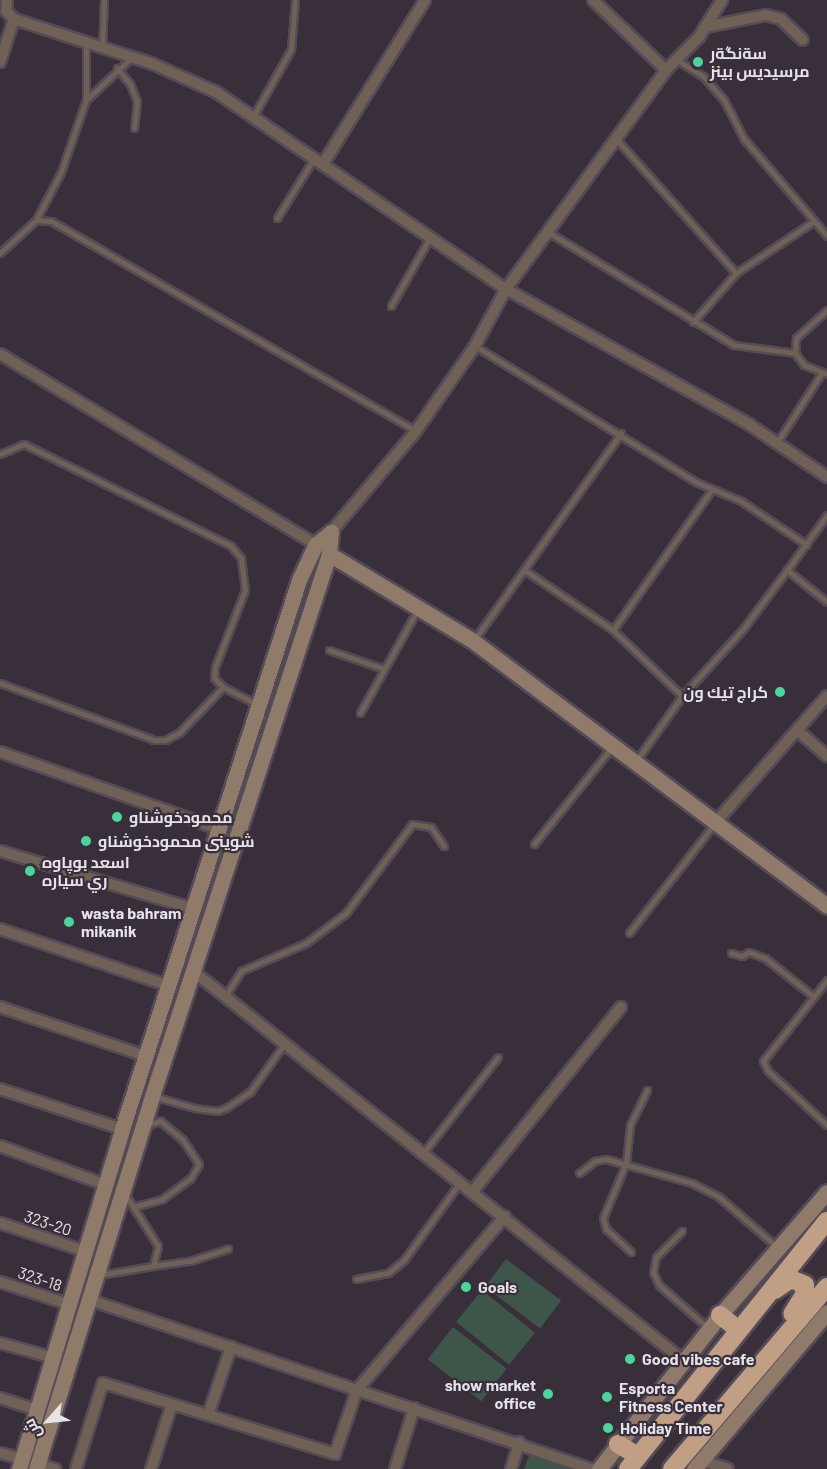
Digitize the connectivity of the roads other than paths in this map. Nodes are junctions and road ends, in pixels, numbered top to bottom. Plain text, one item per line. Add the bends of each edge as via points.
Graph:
1 (7, 0) edge
2 (104, 0) edge
3 (296, 0) edge
4 (425, 0) edge
5 (593, 0) edge
6 (722, 0) edge
7 (14, 19) junction
8 (705, 27) junction
9 (803, 40) dead end
10 (86, 42) junction
11 (102, 48) junction
12 (132, 58) junction
13 (677, 60) junction
14 (0, 62) edge
15 (117, 68) junction
16 (666, 70) junction
17 (86, 100) junction
18 (254, 115) junction
19 (135, 128) dead end
20 (617, 140) junction
21 (319, 161) junction
22 (277, 218) dead end
23 (36, 220) junction
24 (814, 221) junction
25 (548, 232) junction
26 (827, 236) edge
27 (429, 238) junction
28 (0, 253) edge
29 (736, 273) junction
30 (506, 289) junction
31 (391, 306) dead end
32 (827, 310) edge
33 (693, 322) junction
34 (475, 346) junction
35 (795, 353) junction
36 (0, 354) edge
37 (824, 374) edge
38 (416, 431) junction
39 (621, 433) junction
40 (778, 441) junction
41 (0, 454) edge
42 (827, 477) edge
43 (712, 489) junction
44 (827, 515) edge
45 (331, 532) junction
46 (315, 545) junction
47 (807, 545) junction
48 (328, 554) junction
49 (787, 570) junction
50 (526, 571) junction
51 (299, 580) junction
52 (316, 585) junction
53 (827, 602) edge
54 (419, 607) junction
55 (613, 630) junction
56 (473, 641) junction
57 (329, 650) dead end
58 (384, 669) junction
59 (0, 684) edge
60 (223, 687) junction
61 (682, 696) junction
62 (827, 696) edge
63 (259, 705) junction
64 (360, 714) dead end
65 (797, 730) junction
66 (613, 745) junction
67 (0, 752) edge
68 (827, 756) edge
69 (635, 762) junction
70 (715, 823) junction
71 (219, 829) junction
72 (534, 844) dead end
73 (444, 846) dead end
74 (0, 851) edge
75 (827, 906) edge
76 (195, 909) junction
77 (0, 929) edge
78 (629, 933) dead end
79 (731, 953) dead end
80 (193, 971) junction
81 (827, 980) edge
82 (169, 986) junction
83 (225, 996) junction
84 (813, 996) junction
85 (0, 1007) edge
86 (621, 1007) dead end
87 (285, 1041) junction
88 (146, 1056) junction
89 (498, 1057) dead end
90 (0, 1089) edge
91 (647, 1090) dead end
92 (152, 1095) junction
93 (827, 1113) edge
94 (821, 1119) junction
95 (827, 1125) edge
96 (144, 1126) junction
97 (122, 1129) junction
98 (0, 1146) edge
99 (424, 1152) junction
100 (113, 1160) junction
101 (626, 1163) junction
102 (131, 1166) junction
103 (579, 1173) dead end
104 (461, 1181) junction
105 (106, 1185) junction
106 (473, 1191) junction
107 (123, 1192) junction
108 (827, 1192) edge
109 (133, 1207) junction
110 (505, 1216) junction
111 (827, 1221) edge
112 (0, 1224) edge
113 (682, 1231) dead end
114 (228, 1249) dead end
115 (779, 1249) junction
116 (87, 1252) junction
117 (631, 1252) dead end
118 (153, 1266) junction
119 (97, 1276) junction
120 (356, 1279) dead end
121 (0, 1282) edge
122 (827, 1287) edge
123 (90, 1300) junction
124 (71, 1305) junction
125 (827, 1312) edge
126 (715, 1322) junction
127 (743, 1322) junction
128 (0, 1343) edge
129 (231, 1347) junction
130 (766, 1356) junction
131 (54, 1358) junction
132 (684, 1361) junction
133 (357, 1389) junction
134 (0, 1398) edge
135 (172, 1404) junction
136 (414, 1408) junction
137 (38, 1410) junction
138 (208, 1415) junction
139 (519, 1442) junction
140 (618, 1444) junction
141 (0, 1453) edge
142 (633, 1462) edge
143 (21, 1464) edge
144 (697, 1465) edge
145 (37, 1466) edge
146 (55, 1469) edge
147 (76, 1469) edge
148 (152, 1469) edge
149 (395, 1469) edge
150 (511, 1469) edge
151 (591, 1469) edge
152 (599, 1469) edge
153 (672, 1469) edge
154 (728, 1469) edge

1 - 7 street via 6,11
2 - 11 lane
3 - 18 lane via 291,49
4 - 21 street
5 - 16 street
6 - 8 street
7 - 10 street
7 - 14 street
8 - 9 street via 766,15 781,20
8 - 13 street
10 - 11 street
10 - 17 lane
11 - 12 street
12 - 15 lane
12 - 18 street via 216,92
13 - 16 street
13 - 24 lane via 703,76 724,100 744,139
15 - 17 lane
15 - 19 lane via 130,84 136,101
16 - 20 street
17 - 23 lane via 61,172
18 - 21 street
20 - 25 street
20 - 29 lane
21 - 22 lane
21 - 27 street
23 - 28 lane
23 - 38 lane via 51,221
24 - 26 lane
24 - 29 lane
25 - 30 street
25 - 33 lane
27 - 30 street
27 - 31 lane
29 - 33 lane
30 - 34 street
30 - 40 street
32 - 35 lane via 796,338
33 - 35 lane via 734,345
34 - 38 street
34 - 39 lane
35 - 37 lane via 804,365
36 - 46 street
37 - 40 lane
38 - 45 street
39 - 43 lane
39 - 50 lane
40 - 42 street
41 - 60 lane via 24,444 231,546 241,558 245,590 215,667 214,678
43 - 47 lane via 741,501
43 - 55 lane
44 - 47 lane
45 - 46 street
45 - 48 street
46 - 48 street
46 - 51 street
47 - 49 lane
48 - 52 street
48 - 54 street
49 - 53 lane
49 - 61 lane via 743,629
50 - 55 lane
50 - 56 lane
51 - 52 street
51 - 63 street
52 - 80 street
54 - 56 street
54 - 58 lane
55 - 61 lane
56 - 66 street
57 - 58 lane
58 - 64 lane
59 - 60 lane via 154,740 179,733
60 - 63 lane
61 - 69 lane
62 - 65 street
63 - 71 street
65 - 68 street
65 - 70 street
66 - 69 street
66 - 72 lane
67 - 71 street
69 - 70 street
70 - 75 street
70 - 78 lane
71 - 76 street
73 - 83 lane via 431,827 412,824 346,913 306,943 241,972
74 - 76 street
76 - 82 street
77 - 82 street
79 - 84 lane via 742,956 749,952 765,958
80 - 83 street
80 - 92 street
81 - 84 lane
82 - 88 street
83 - 87 street
84 - 94 lane via 763,1061 768,1071
85 - 88 street
86 - 106 street
87 - 92 lane via 250,1092 226,1108 195,1108
87 - 99 street
88 - 97 street
89 - 99 lane
90 - 97 street
91 - 101 lane via 630,1125
92 - 96 street
93 - 94 lane
94 - 95 lane
96 - 102 street
96 - 109 lane via 160,1121 183,1140 199,1164 190,1179 162,1199
97 - 100 street
98 - 105 street
99 - 104 street
100 - 102 street
100 - 105 street
101 - 103 lane via 595,1161
101 - 115 lane via 692,1183 719,1197
101 - 117 lane via 602,1225
102 - 107 street
104 - 106 street
104 - 120 lane via 404,1260 374,1279
105 - 116 street
106 - 110 street
107 - 109 lane
107 - 119 street
108 - 115 street
109 - 118 lane via 158,1246
110 - 132 street
110 - 133 street
111 - 127 highway
112 - 116 street, 323-20
113 - 126 lane via 656,1257 654,1272 659,1284
114 - 118 lane via 190,1261
115 - 126 street
116 - 124 street
118 - 119 lane
119 - 123 street
121 - 124 street, 323-18
122 - 130 highway
123 - 129 street
123 - 145 street
124 - 131 street
125 - 144 street
126 - 127 highway
126 - 132 street
127 - 130 highway via 788,1279 805,1285 801,1301
127 - 142 highway
128 - 131 street
129 - 133 street
129 - 138 street
130 - 153 highway
131 - 137 street
132 - 140 street
133 - 136 street
133 - 138 street via 335,1454
134 - 137 street
135 - 138 street
135 - 147 street via 103,1383
135 - 148 street
136 - 139 street
136 - 149 street
137 - 143 street
139 - 150 street
139 - 151 street
140 - 142 highway
140 - 152 street
141 - 143 street
144 - 154 street
145 - 146 street

